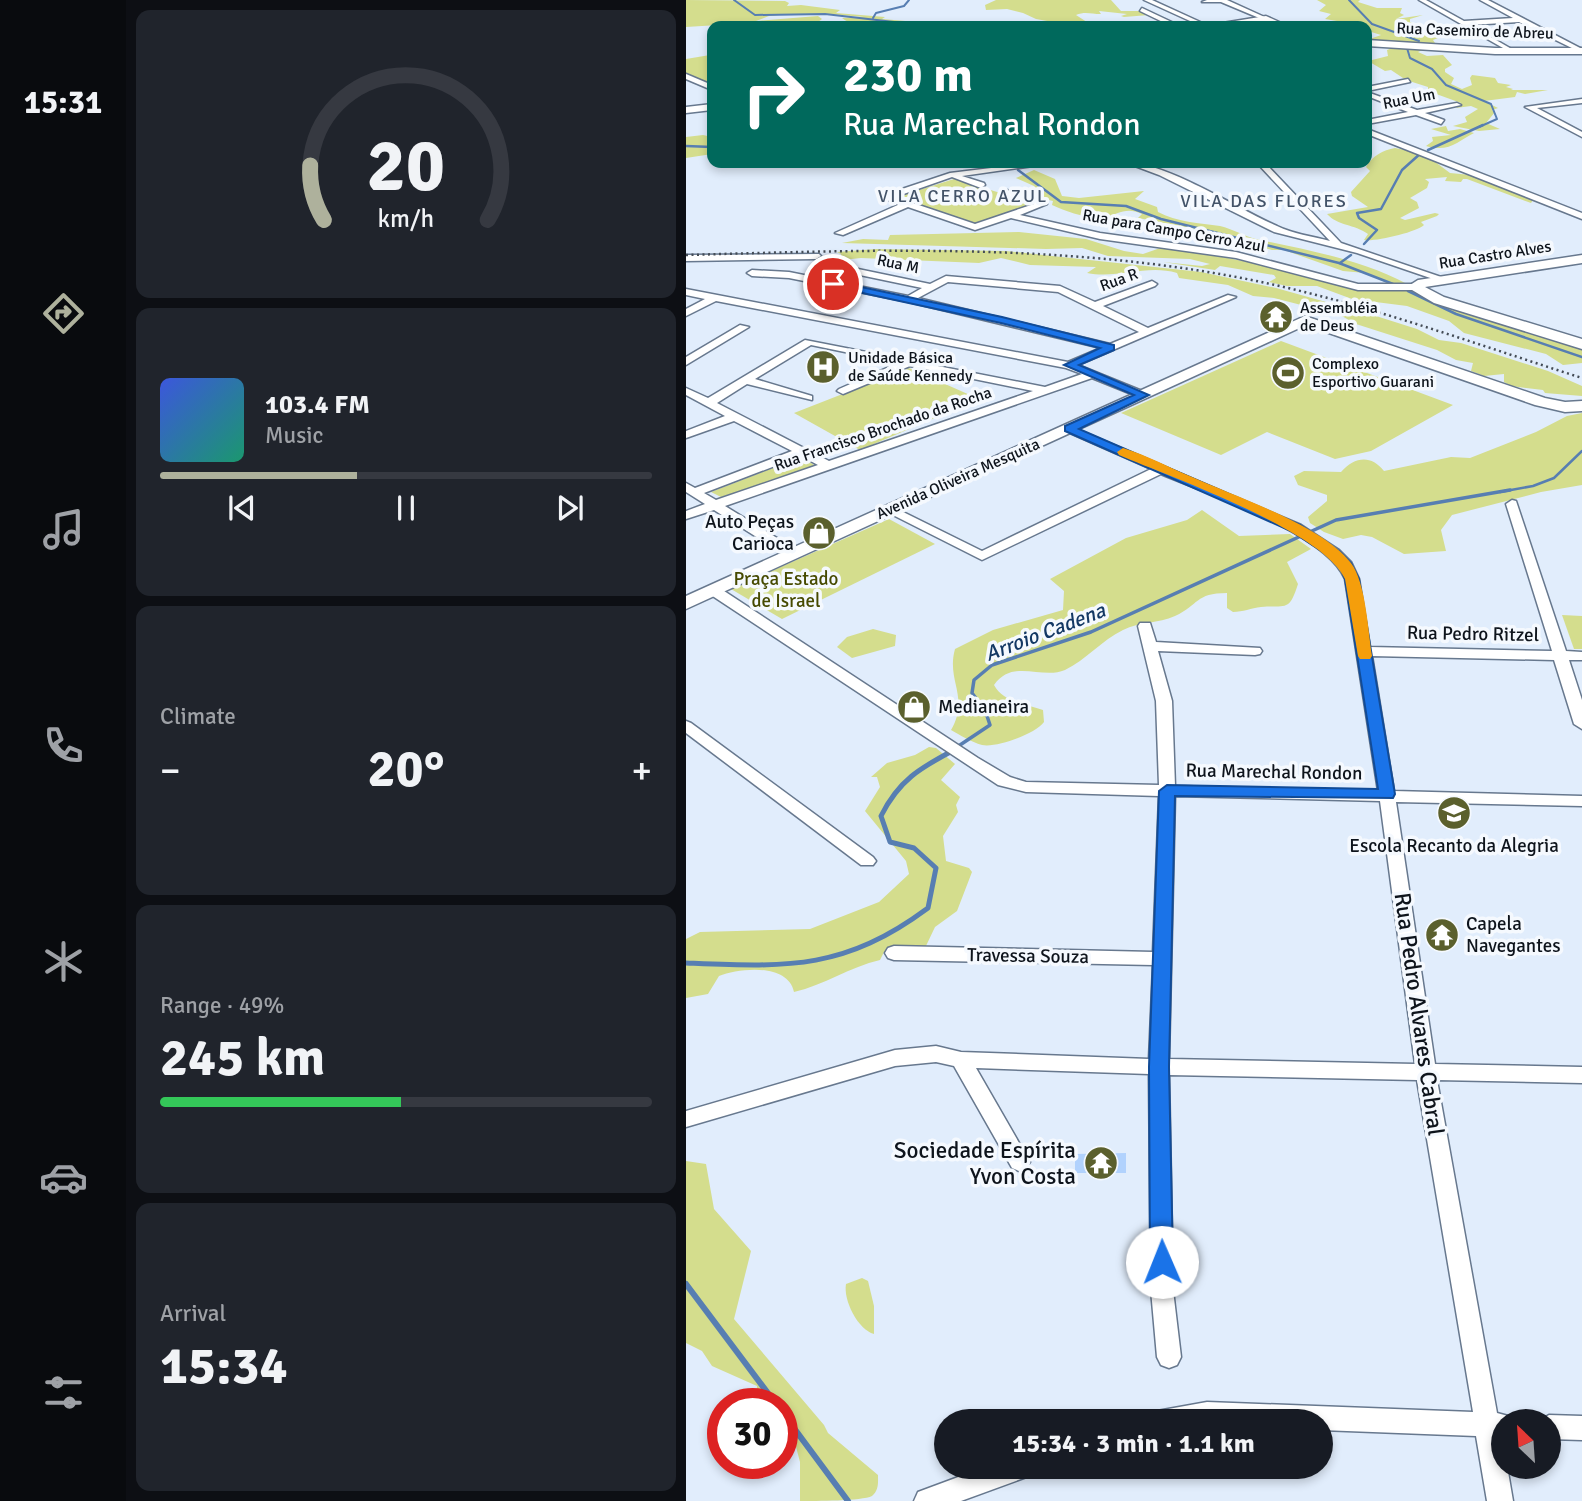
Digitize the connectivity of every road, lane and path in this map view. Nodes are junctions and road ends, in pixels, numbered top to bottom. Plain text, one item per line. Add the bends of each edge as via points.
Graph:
1 (1147, 0) edge
2 (1222, 0) edge
3 (1422, 0) edge
4 (1483, 0) edge
5 (1205, 2) dead end
6 (1142, 10) dead end
7 (1266, 19) junction
8 (1520, 19) junction
9 (1165, 21) edge
10 (1196, 21) edge
11 (1249, 21) edge
12 (1271, 21) edge
13 (1464, 23) junction
14 (1372, 43) edge
15 (1512, 51) junction
16 (1579, 52) edge
17 (686, 76) edge
18 (1408, 81) dead end
19 (707, 86) edge
20 (1372, 90) edge
21 (1372, 93) edge
22 (1582, 101) edge
23 (1457, 105) dead end
24 (1529, 107) joint
25 (707, 108) edge
26 (686, 110) edge
27 (1417, 112) junction
28 (1372, 121) edge
29 (1441, 122) dead end
30 (1372, 133) edge
31 (1582, 135) edge
32 (1008, 168) edge
33 (1146, 168) edge
34 (1266, 168) edge
35 (950, 175) junction
36 (981, 185) dead end
37 (1004, 192) dead end
38 (908, 204) junction
39 (1011, 215) junction
40 (1582, 216) edge
41 (839, 233) dead end
42 (1338, 245) junction
43 (816, 256) dead end
44 (686, 258) edge
45 (1582, 259) edge
46 (858, 272) dead end
47 (752, 273) dead end
48 (1445, 280) junction
49 (1152, 285) dead end
50 (931, 287) junction
51 (1414, 287) junction
52 (686, 292) edge
53 (716, 296) junction
54 (1231, 297) dead end
55 (909, 299) junction
56 (1096, 305) junction
57 (686, 313) edge
58 (1305, 320) joint
59 (744, 327) dead end
60 (1146, 331) junction
61 (1582, 344) edge
62 (1110, 347) junction
63 (686, 362) edge
64 (910, 362) junction
65 (1069, 365) junction
66 (1091, 374) junction
67 (745, 380) junction
68 (686, 391) edge
69 (843, 391) dead end
70 (1044, 391) junction
71 (1143, 395) junction
72 (808, 398) dead end
73 (708, 403) junction
74 (1582, 406) edge
75 (734, 416) junction
76 (1069, 429) junction
77 (686, 435) edge
78 (802, 452) junction
79 (828, 466) junction
80 (1161, 469) junction
81 (690, 489) edge
82 (714, 504) junction
83 (1511, 504) dead end
84 (889, 510) junction
85 (686, 515) edge
86 (793, 554) junction
87 (713, 590) junction
88 (686, 603) edge
89 (1145, 625) dead end
90 (1150, 646) junction
91 (1255, 651) dead end
92 (1364, 651) junction
93 (1560, 656) junction
94 (1582, 656) edge
95 (1582, 724) edge
96 (686, 726) edge
97 (1167, 791) junction
98 (1387, 794) junction
99 (1582, 801) edge
100 (867, 861) dead end
101 (894, 953) dead end
102 (1162, 959) junction
103 (961, 1060) junction
104 (1159, 1067) junction
105 (1426, 1072) junction
106 (1582, 1075) edge
107 (686, 1119) edge
108 (1019, 1162) dead end
109 (1169, 1357) dead end
110 (1492, 1409) edge
111 (1333, 1419) edge
112 (1491, 1425) edge
113 (1561, 1427) edge
114 (1582, 1428) edge
115 (987, 1479) edge
116 (1499, 1479) edge
117 (927, 1501) edge
118 (1500, 1501) edge

1 - 10 street
2 - 5 street
2 - 7 street
3 - 13 street
4 - 8 street
6 - 9 street
7 - 11 street
7 - 12 street
8 - 13 street
8 - 16 street
13 - 15 street
14 - 15 street, Rua Casemiro de Abreu
15 - 16 street, Rua Casemiro de Abreu
17 - 19 street
18 - 20 street
21 - 27 street
22 - 24 street
23 - 27 street, Rua Um
24 - 31 street
25 - 26 street
27 - 28 street, Rua Um
27 - 29 street
30 - 40 street
32 - 35 street
33 - 42 street via 1277,230
34 - 42 street
35 - 36 street
35 - 38 street via 887,197
37 - 39 street via 1043,204
38 - 39 street via 975,227
38 - 41 street
39 - 51 street, Rua para Campo Cerro Azul via 1100,236 1236,255 1358,287
42 - 48 street
43 - 44 street
45 - 48 street, Rua Castro Alves
46 - 50 street, Rua M
47 - 55 street via 789,275
48 - 51 street, Rua Castro Alves
49 - 56 street, Rua R
50 - 55 street
50 - 56 street via 946,279 1060,289
51 - 61 street via 1439,300
52 - 53 street
53 - 57 street
53 - 65 street
54 - 60 street
55 - 62 street
56 - 60 street
58 - 71 street, Avenida Oliveira Mesquita
58 - 74 street via 1541,402
59 - 63 street
60 - 62 street
62 - 65 street
64 - 67 street via 809,342
64 - 69 street
64 - 70 street
65 - 66 street
66 - 70 street, Rua Francisco Brochado da Rocha
66 - 71 street
67 - 72 street
67 - 73 street
68 - 73 street
70 - 79 street, Rua Francisco Brochado da Rocha
71 - 76 street, Avenida Oliveira Mesquita
73 - 75 street
75 - 77 street
75 - 78 street
76 - 80 street, Rua Pedro Alvares Cabral
76 - 84 street, Avenida Oliveira Mesquita
78 - 79 street
78 - 81 street, Rua Francisco Brochado da Rocha
79 - 82 street, Rua Francisco Brochado da Rocha
80 - 84 street via 982,556
80 - 92 street, Rua Pedro Alvares Cabral via 1296,528 1346,565
81 - 82 street
82 - 85 street, Rua Francisco Brochado da Rocha
82 - 86 street
83 - 93 street
84 - 86 street, Avenida Oliveira Mesquita
86 - 87 street, Avenida Oliveira Mesquita
87 - 88 street, Avenida Oliveira Mesquita
87 - 97 street, Rua Marechal Rondon via 1004,781 1026,787
89 - 90 street
90 - 91 street
90 - 97 street via 1164,701
92 - 93 street, Rua Pedro Ritzel
92 - 98 street, Rua Pedro Alvares Cabral
93 - 94 street, Rua Pedro Ritzel
93 - 95 street
96 - 100 street
97 - 98 street, Rua Marechal Rondon
97 - 102 street
98 - 99 street, Rua Marechal Rondon
98 - 105 street, Rua Pedro Alvares Cabral
101 - 102 street, Travessa Souza
102 - 104 street
103 - 104 street
103 - 107 street via 936,1054 895,1058
103 - 108 street
104 - 105 street
104 - 109 street via 1162,1290
105 - 106 street
105 - 110 street, Rua Pedro Alvares Cabral
111 - 112 street
113 - 114 street
115 - 117 street
116 - 118 street, Rua Pedro Alvares Cabral

